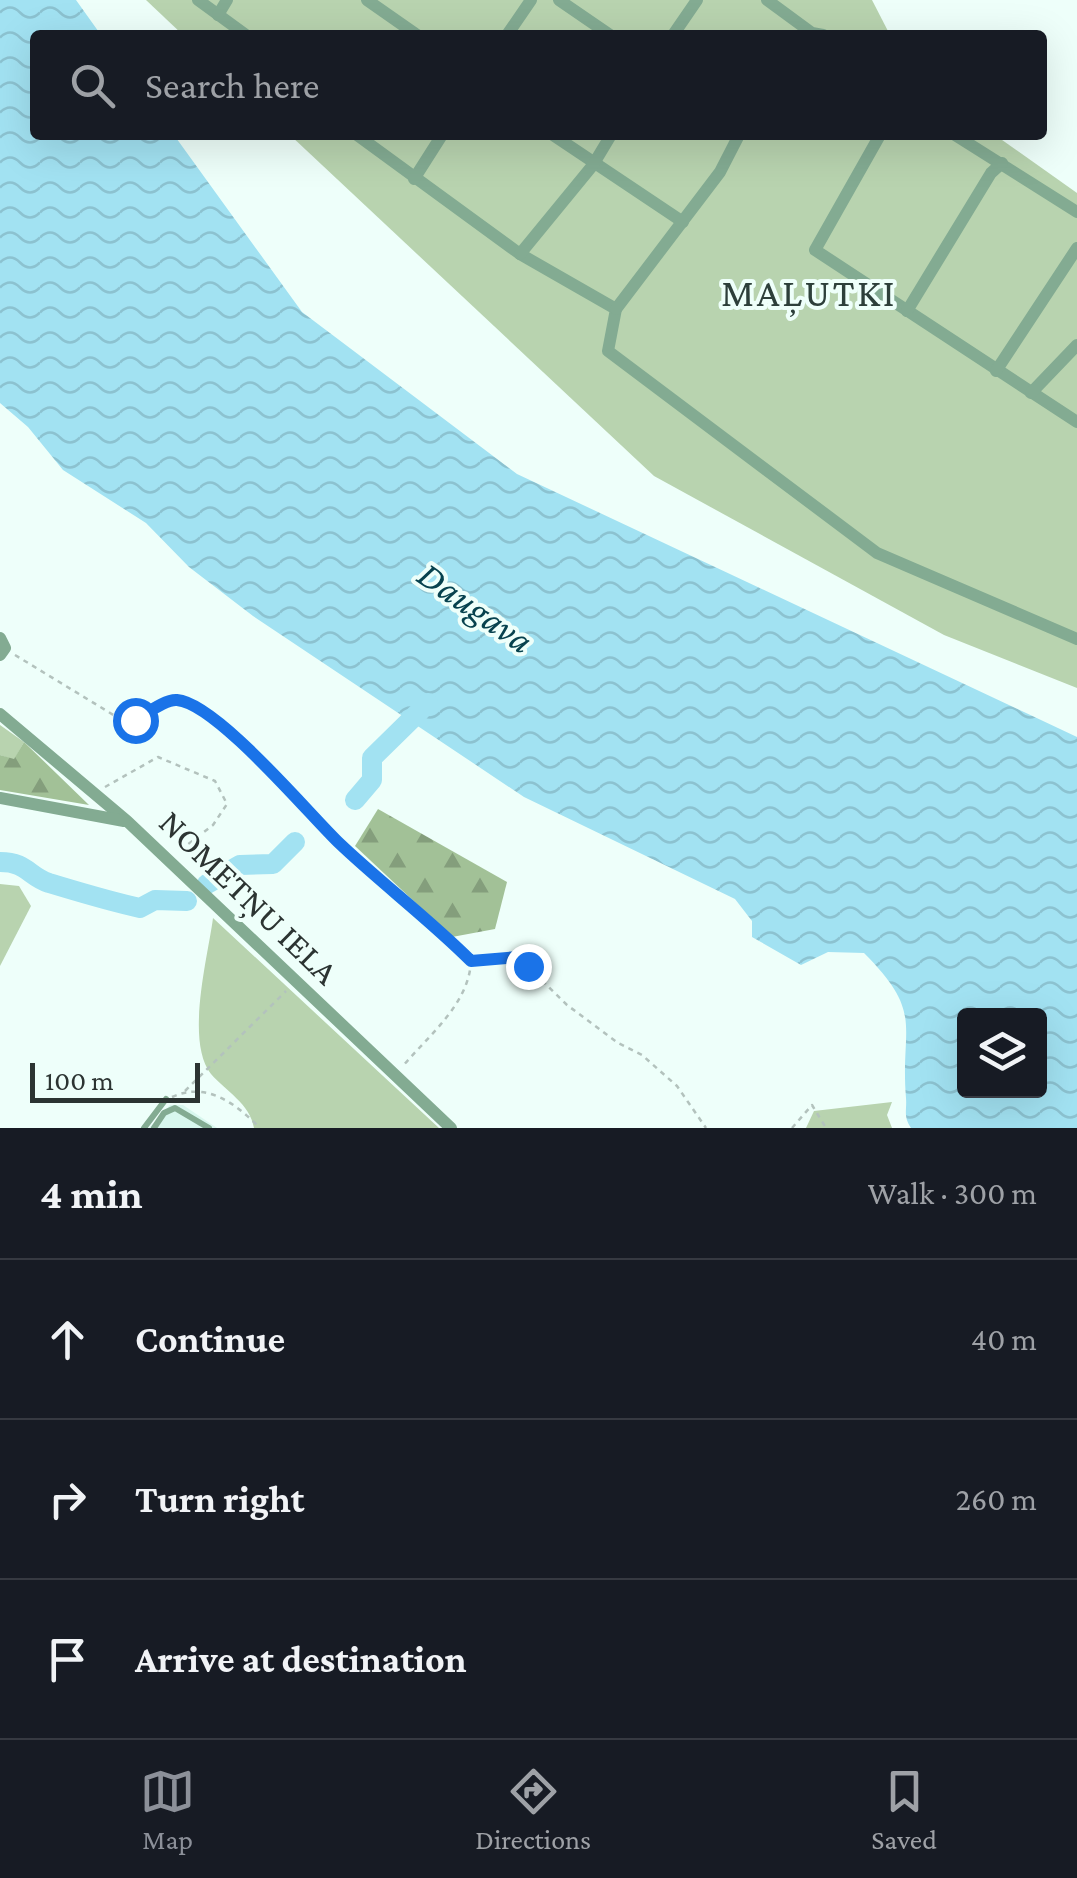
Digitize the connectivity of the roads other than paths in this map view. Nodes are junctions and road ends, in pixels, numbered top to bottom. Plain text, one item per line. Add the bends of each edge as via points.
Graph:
1 (198, 0) edge
2 (227, 0) edge
3 (367, 0) edge
4 (531, 0) edge
5 (559, 0) edge
6 (696, 0) edge
7 (767, 0) edge
8 (218, 15) junction
9 (239, 30) edge
10 (410, 30) edge
11 (510, 30) edge
12 (603, 30) edge
13 (676, 30) edge
14 (809, 30) edge
15 (363, 140) edge
16 (439, 140) edge
17 (559, 140) edge
18 (608, 140) edge
19 (736, 140) edge
20 (877, 140) edge
21 (963, 140) edge
22 (1002, 163) junction
23 (593, 166) junction
24 (414, 179) junction
25 (1077, 212) edge
26 (683, 222) junction
27 (1077, 248) edge
28 (520, 254) junction
29 (616, 309) junction
30 (907, 312) junction
31 (1077, 345) edge
32 (996, 371) junction
33 (1031, 393) junction
34 (1077, 422) edge
35 (1077, 639) edge
36 (0, 714) edge
37 (0, 798) edge
38 (127, 821) junction
39 (166, 1099) road end
40 (144, 1128) edge
41 (154, 1128) edge
42 (209, 1128) edge
43 (451, 1128) edge

1 - 8 street
2 - 8 street
3 - 10 street
4 - 11 street
5 - 12 street
6 - 13 street
7 - 14 street
8 - 9 street
15 - 24 street
16 - 24 street
17 - 23 street
18 - 23 street
19 - 26 street
20 - 30 street via 815,250
21 - 22 street
22 - 25 street
22 - 30 street
23 - 26 street
23 - 28 street
24 - 28 street
26 - 29 street
27 - 32 street
28 - 29 street
29 - 35 street via 608,351 877,553
30 - 32 street
31 - 33 street
32 - 33 street
33 - 34 street
36 - 38 street, NOMETŅU IELA
37 - 38 street
38 - 43 street, NOMETŅU IELA
39 - 40 lane
41 - 42 lane via 175,1108

